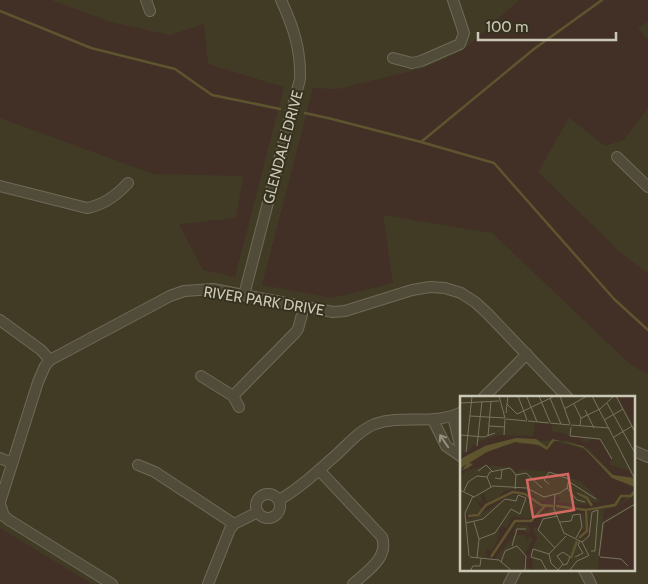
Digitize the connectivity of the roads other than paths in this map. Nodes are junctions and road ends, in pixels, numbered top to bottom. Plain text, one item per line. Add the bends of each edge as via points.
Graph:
1 (146, 0) edge
2 (281, 0) edge
3 (453, 0) edge
4 (150, 11) dead end
5 (393, 58) dead end
6 (617, 157) dead end
7 (128, 183) dead end
8 (0, 186) edge
9 (648, 187) edge
10 (244, 295) junction
11 (304, 307) junction
12 (0, 320) edge
13 (527, 354) junction
14 (50, 360) junction
15 (201, 376) dead end
16 (234, 396) junction
17 (485, 396) edge
18 (566, 396) edge
19 (239, 407) dead end
20 (458, 414) edge
21 (433, 420) junction
22 (460, 434) edge
23 (636, 452) edge
24 (460, 454) edge
25 (648, 457) edge
26 (0, 458) edge
27 (12, 463) junction
28 (138, 465) dead end
29 (319, 470) junction
30 (279, 500) junction
31 (0, 503) edge
32 (258, 512) junction
33 (234, 524) junction
34 (515, 572) edge
35 (585, 572) edge
36 (112, 584) edge
37 (208, 584) edge
38 (353, 584) edge
39 (509, 584) edge
40 (591, 584) edge

1 - 4 street
2 - 10 street, GLENDALE DRIVE via 297,38 300,79
3 - 5 street via 464,33 460,44 412,63
6 - 9 street
7 - 8 street via 114,196 87,208
10 - 11 street, RIVER PARK DRIVE
10 - 14 street, RIVER PARK DRIVE via 213,290 184,291
11 - 13 street, RIVER PARK DRIVE via 345,311 412,290 445,288 475,302
11 - 16 street via 295,333
12 - 14 street
13 - 17 street
13 - 18 street, RIVER PARK DRIVE
14 - 27 street via 38,382
15 - 16 street
16 - 19 street
20 - 21 street
20 - 22 street
24 -> 21 street via 446,446
21 - 29 street via 387,421 368,428
23 - 25 street
26 - 27 street
27 - 31 street
28 - 33 street via 156,472
29 - 30 street
29 - 38 street via 384,542 383,554
30 - 32 street via 271,494 261,496 257,502
30 - 32 street via 281,507 276,516 266,518
31 - 36 street via 4,516 9,520
32 - 33 street
33 - 37 street via 227,533
34 - 39 street
35 - 40 street

